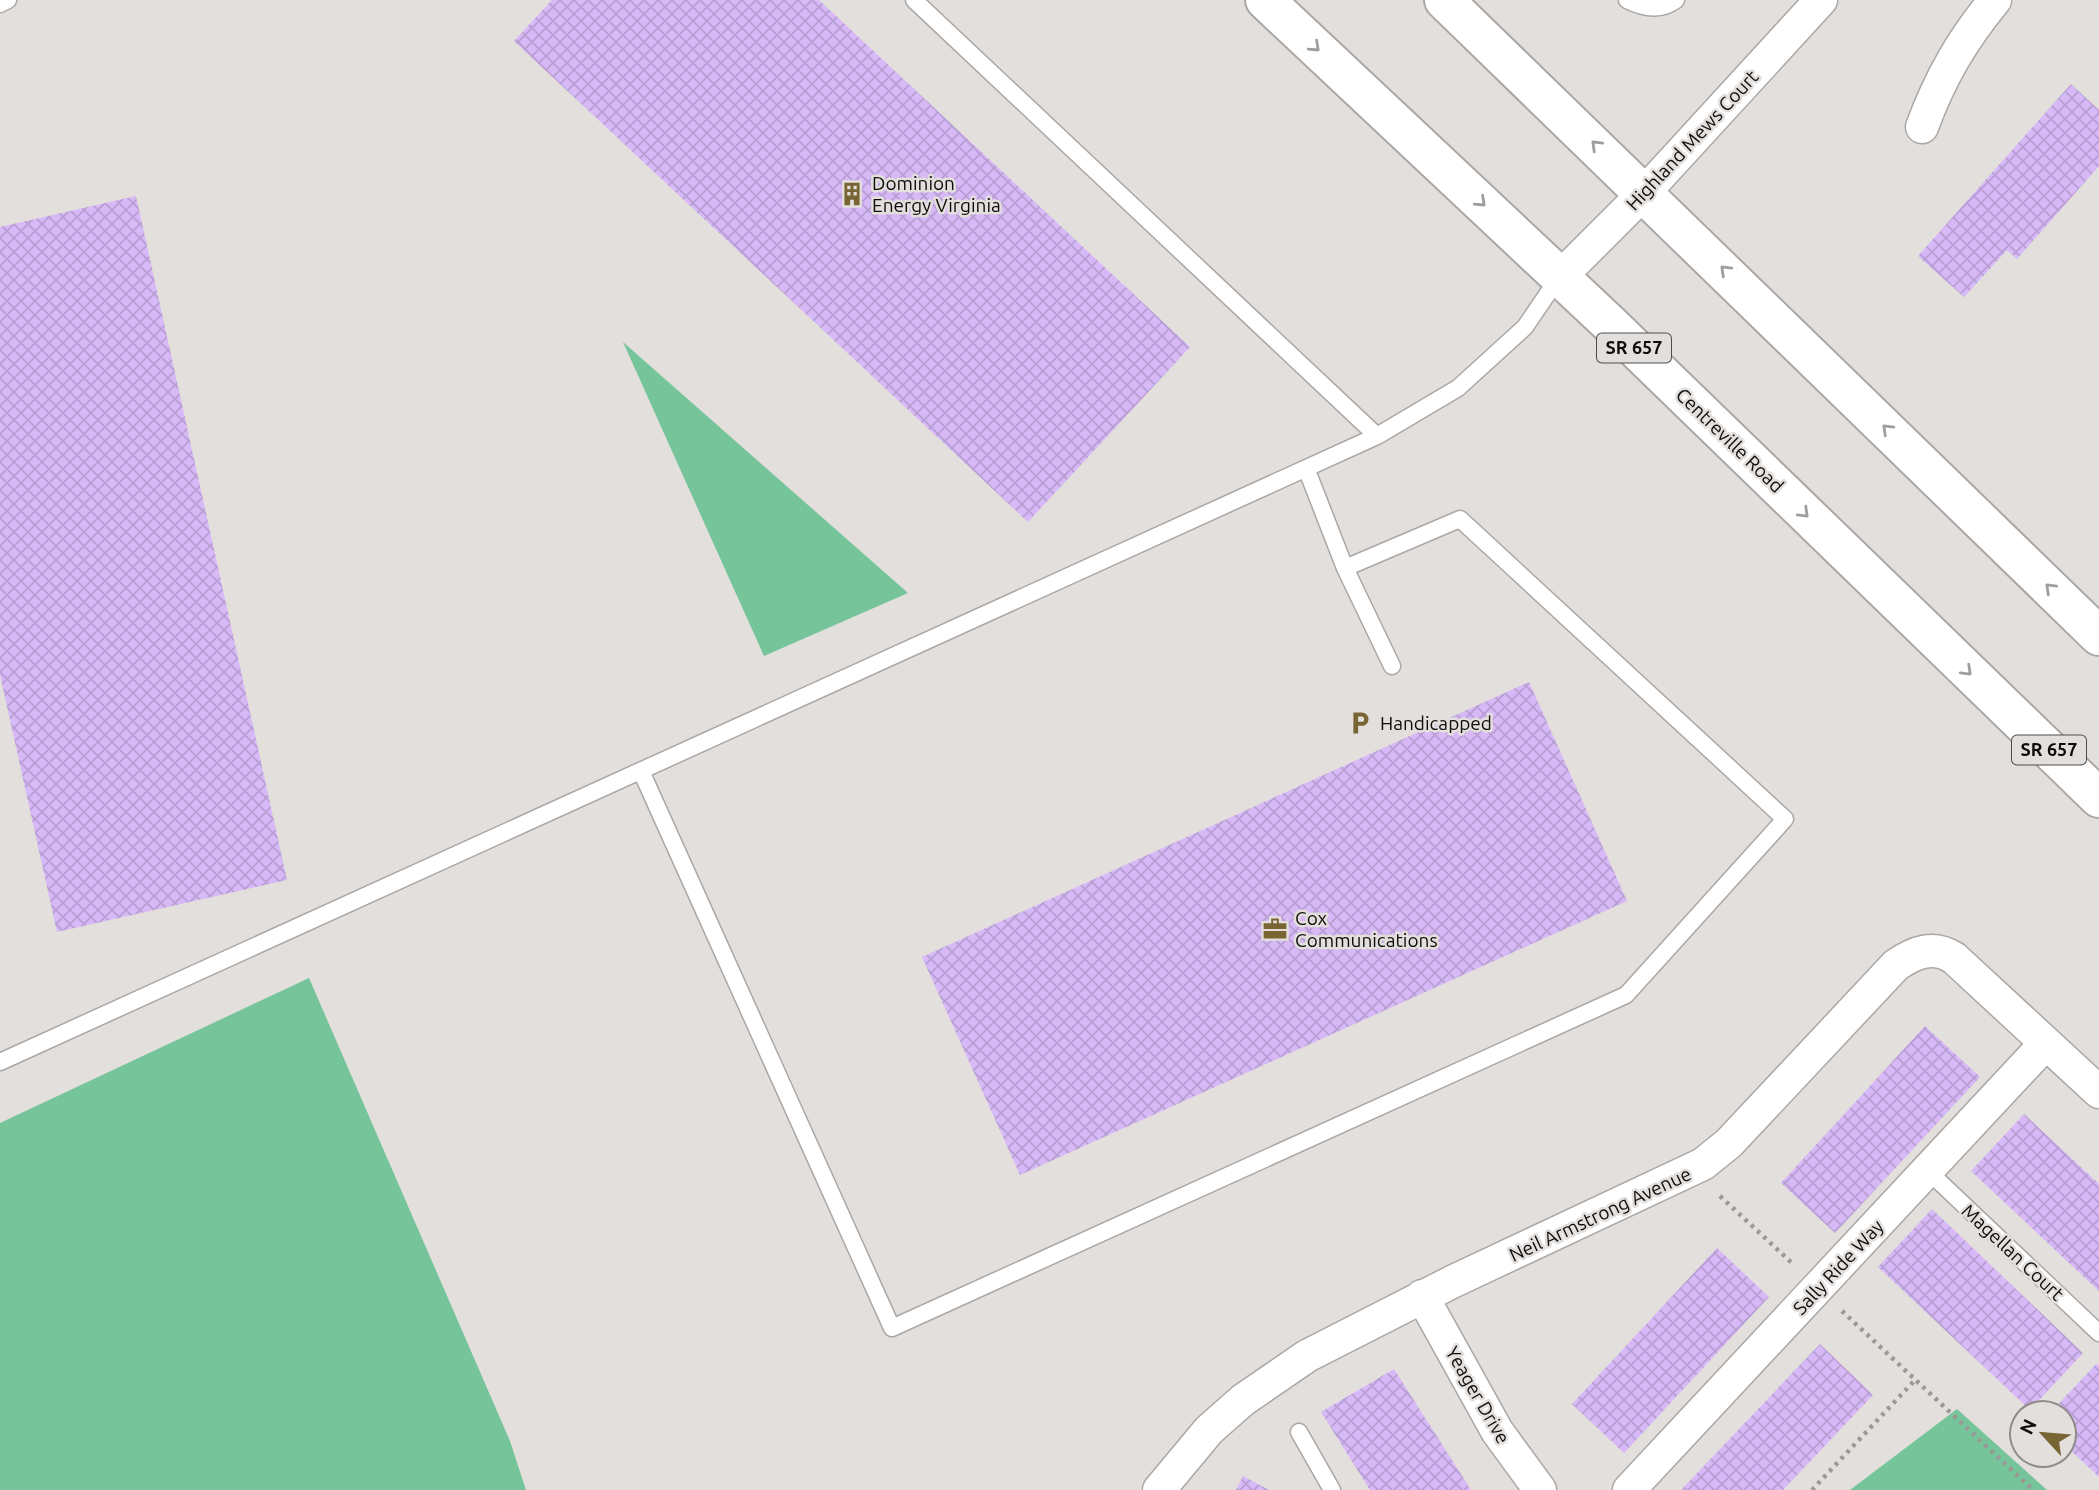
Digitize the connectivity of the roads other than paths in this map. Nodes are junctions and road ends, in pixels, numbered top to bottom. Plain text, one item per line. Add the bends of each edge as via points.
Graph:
1 (8, 0) edge
2 (914, 0) edge
3 (1265, 0) edge
4 (1444, 0) edge
5 (1627, 0) edge
6 (1676, 0) edge
7 (1821, 0) edge
8 (1995, 0) edge
9 (0, 4) edge
10 (1922, 127) dead end
11 (1644, 193) junction
12 (1560, 276) junction
13 (1377, 436) junction
14 (1306, 468) junction
15 (1345, 568) junction
16 (2099, 636) edge
17 (1392, 666) dead end
18 (641, 771) junction
19 (2099, 798) edge
20 (2046, 1043) junction
21 (0, 1062) edge
22 (2099, 1092) edge
23 (1927, 1170) junction
24 (1422, 1296) junction
25 (2099, 1333) edge
26 (1299, 1432) dead end
27 (1159, 1490) edge
28 (1332, 1490) edge
29 (1539, 1490) edge
30 (1629, 1490) edge

1 - 9 lane
2 - 13 lane
3 -> 12 main road, Centreville Road / SR 657
11 -> 4 main road
5 - 6 lane via 1650,8
7 - 11 street, Highland Mews Court
8 - 10 street via 1955,52
11 - 12 street, Highland Mews Court
16 -> 11 main road
12 - 13 lane via 1525,327 1458,388
12 -> 19 main road, Centreville Road / SR 657
13 - 14 lane
14 - 15 lane
14 - 18 lane
15 - 17 lane
15 - 18 lane via 1460,519 1785,819 1626,995 892,1328
18 - 21 lane
20 - 22 street, Neil Armstrong Avenue
20 - 23 street, Sally Ride Way
20 - 24 street, Neil Armstrong Avenue via 1954,958 1935,951 1916,953 1896,965 1729,1143 1694,1171
23 - 25 lane, Magellan Court
23 - 30 street, Sally Ride Way
24 - 27 street, Neil Armstrong Avenue via 1275,1376 1209,1430
24 - 29 street, Yeager Drive via 1497,1431
26 - 28 lane

